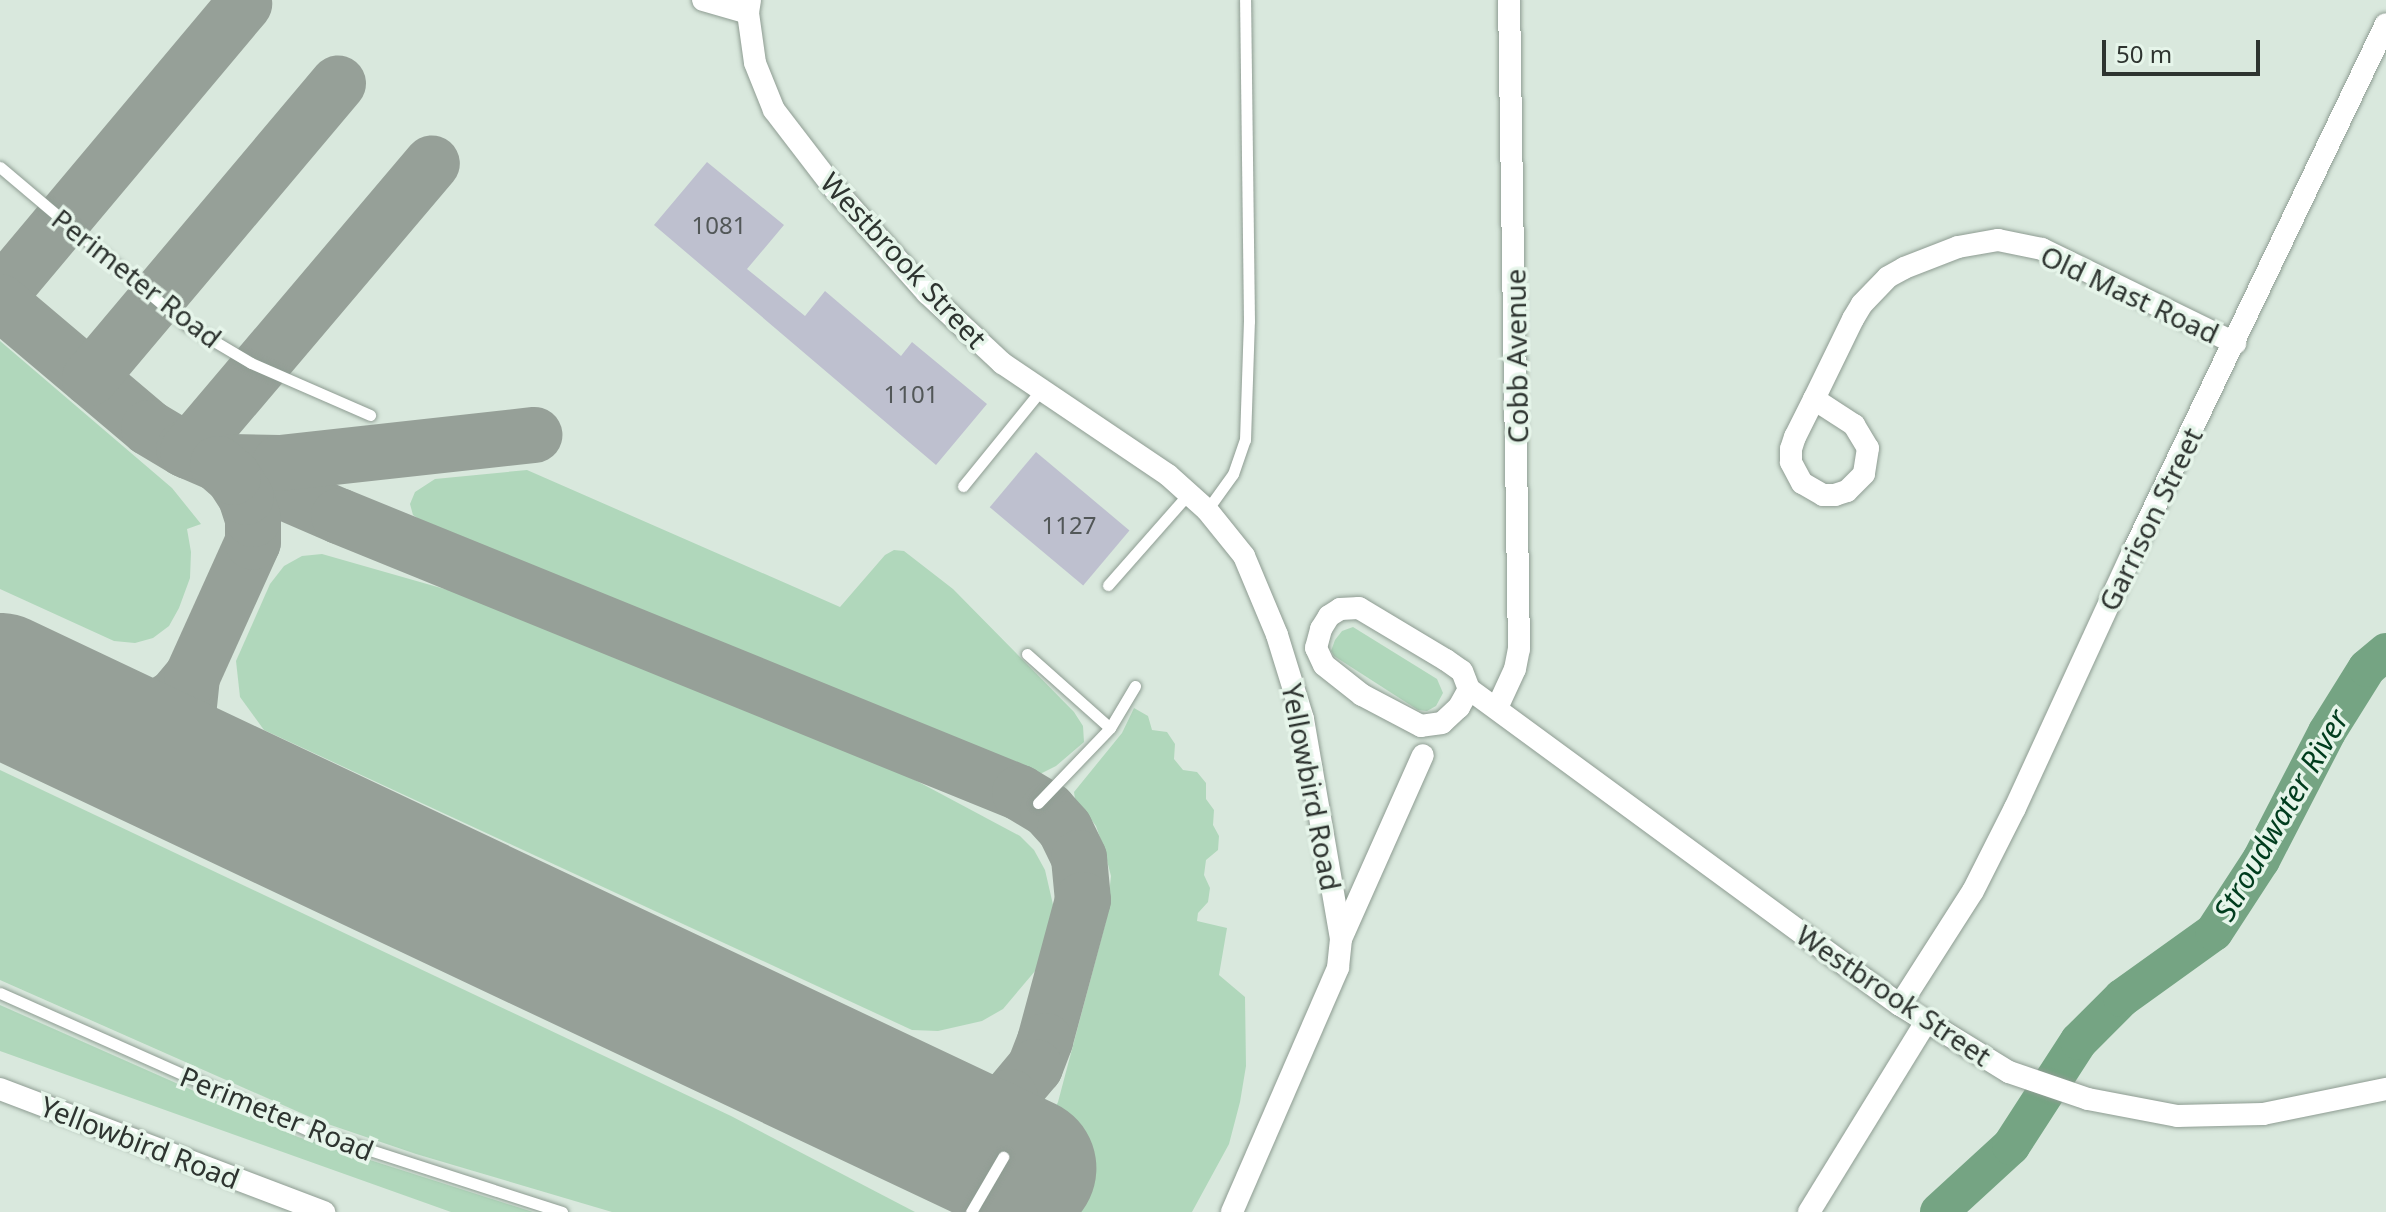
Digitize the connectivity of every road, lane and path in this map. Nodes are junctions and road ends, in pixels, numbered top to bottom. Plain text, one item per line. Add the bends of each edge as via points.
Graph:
1 (703, 0) edge
2 (1245, 0) edge
3 (1509, 0) edge
4 (749, 6) edge
5 (2386, 24) edge
6 (0, 167) edge
7 (2235, 343) junction
8 (1041, 390) junction
9 (1814, 399) dead end
10 (370, 415) dead end
11 (963, 486) dead end
12 (1189, 493) junction
13 (1207, 510) junction
14 (1108, 585) dead end
15 (1279, 642) junction
16 (1316, 648) junction
17 (1027, 654) dead end
18 (1135, 686) dead end
19 (1469, 689) junction
20 (1497, 708) junction
21 (1110, 728) junction
22 (1423, 755) dead end
23 (1038, 803) dead end
24 (1341, 939) junction
25 (0, 993) edge
26 (1900, 1005) junction
27 (1926, 1022) junction
28 (0, 1089) edge
29 (2386, 1089) edge
30 (1003, 1157) dead end
31 (324, 1212) edge
32 (562, 1212) edge
33 (971, 1212) edge
34 (1232, 1212) edge
35 (1809, 1212) edge

1 - 4 street, Westbrook Street
2 - 13 lane via 1245,440 1233,474
3 - 20 street, Cobb Avenue via 1519,649
4 - 8 street, Westbrook Street via 755,63 774,110 803,150 927,293 1002,363
5 - 7 street, Garrison Street
6 - 10 lane, Perimeter Road via 187,325 251,363
7 - 9 street, Old Mast Road via 2042,249 1998,240 1958,247 1888,277 1862,304
7 - 26 street, Garrison Street via 2008,822 1973,891
8 - 11 lane
8 - 12 street, Westbrook Street
12 - 13 street, Westbrook Street
12 - 14 lane
13 - 15 street, Westbrook Street via 1244,556
15 - 16 street
15 - 24 street, Yellowbird Road via 1303,719
16 - 19 street via 1339,679 1421,726 1442,723
16 - 19 street, Westbrook Street via 1329,616 1359,608 1462,671
17 - 21 lane
18 - 21 lane
19 - 20 street, Westbrook Street
20 - 26 street, Westbrook Street
21 - 23 lane
22 - 24 street, Yellowbird Road
24 - 34 street, Yellowbird Road via 1338,968
25 - 32 lane, Perimeter Road via 308,1130
26 - 27 street, Westbrook Street
27 - 29 street, Westbrook Street via 2009,1072 2088,1099 2177,1116 2310,1108
27 - 35 street
28 - 31 street, Yellowbird Road
30 - 33 lane

